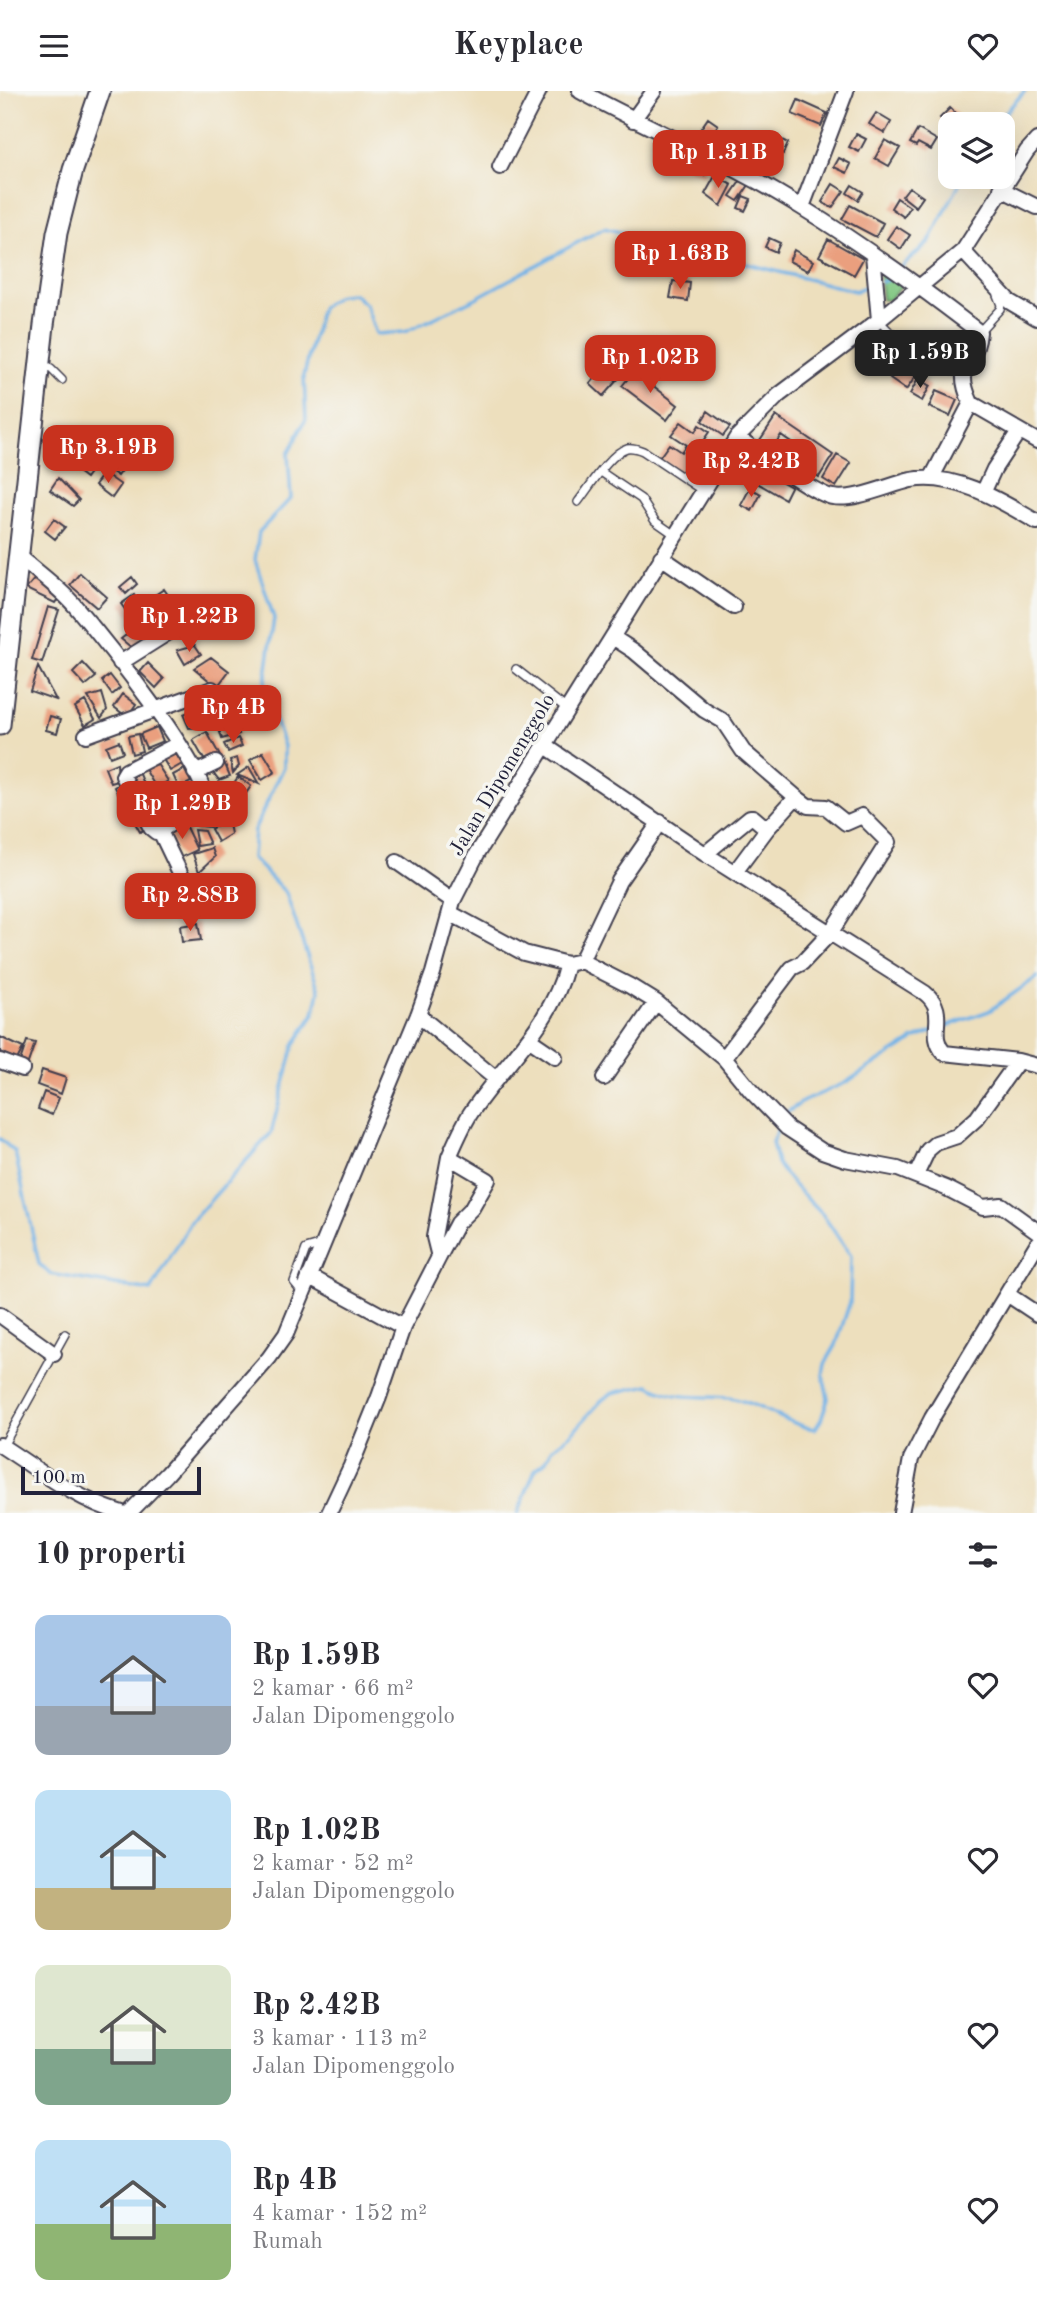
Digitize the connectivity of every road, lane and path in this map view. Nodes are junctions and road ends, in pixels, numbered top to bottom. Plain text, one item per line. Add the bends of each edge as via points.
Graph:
1 (100, 91) edge
2 (540, 91) edge
3 (580, 91) edge
4 (654, 91) edge
5 (846, 91) edge
6 (633, 120) junction
7 (1037, 140) edge
8 (500, 167) dead end
9 (1015, 169) edge
10 (1002, 189) joint
11 (802, 207) junction
12 (1037, 207) edge
13 (962, 251) junction
14 (873, 254) junction
15 (920, 286) junction
16 (996, 287) junction
17 (1037, 318) edge
18 (879, 320) junction
19 (979, 332) junction
20 (39, 364) junction
21 (963, 374) junction
22 (62, 380) dead end
23 (971, 403) junction
24 (1019, 431) junction
25 (737, 437) junction
26 (1037, 441) edge
27 (601, 472) junction
28 (931, 478) junction
29 (703, 491) junction
30 (983, 493) junction
31 (578, 502) dead end
32 (1037, 521) edge
33 (675, 535) junction
34 (19, 556) junction
35 (661, 557) junction
36 (734, 607) dead end
37 (174, 629) dead end
38 (614, 638) junction
39 (120, 663) junction
40 (516, 669) dead end
41 (212, 689) dead end
42 (156, 709) junction
43 (567, 709) junction
44 (0, 725) edge
45 (86, 735) dead end
46 (178, 744) junction
47 (544, 745) junction
48 (216, 763) dead end
49 (195, 773) junction
50 (796, 797) junction
51 (660, 822) junction
52 (767, 829) junction
53 (160, 831) junction
54 (705, 854) junction
55 (397, 862) dead end
56 (735, 872) junction
57 (184, 879) dead end
58 (452, 907) junction
59 (831, 932) junction
60 (574, 963) junction
61 (656, 1002) junction
62 (418, 1015) junction
63 (530, 1040) junction
64 (555, 1057) dead end
65 (724, 1058) junction
66 (0, 1061) edge
67 (1018, 1061) junction
68 (1037, 1066) edge
69 (22, 1069) dead end
70 (604, 1078) dead end
71 (496, 1079) junction
72 (449, 1157) junction
73 (916, 1175) junction
74 (1037, 1231) edge
75 (1037, 1244) edge
76 (321, 1248) junction
77 (439, 1257) junction
78 (309, 1276) junction
79 (304, 1294) junction
80 (1007, 1294) junction
81 (1037, 1314) edge
82 (0, 1315) edge
83 (402, 1327) junction
84 (65, 1334) dead end
85 (54, 1354) junction
86 (2, 1446) edge
87 (122, 1513) edge
88 (129, 1513) edge
89 (329, 1513) edge
90 (901, 1513) edge

1 - 20 main road via 57,233
2 - 8 street
3 - 6 street
4 - 6 street
5 - 11 street
6 - 11 street via 688,144
7 - 9 street, Jalan Dipomenggolo
10 - 12 street
10 - 13 street, Jalan Dipomenggolo
11 - 14 street
13 - 15 street, Jalan Dipomenggolo
13 - 16 street
14 - 15 street
14 - 18 street
15 - 18 street, Jalan Dipomenggolo
15 - 19 street
16 - 17 street via 1010,302
16 - 19 lane via 1000,309
18 - 21 lane via 903,345
18 - 25 street, Jalan Dipomenggolo via 779,395
19 - 21 street
20 - 22 lane
20 - 34 main road
21 - 23 street
23 - 24 street
23 - 28 street
24 - 26 street
24 - 30 street
25 - 28 street via 835,498
25 - 29 street, Jalan Dipomenggolo
27 - 29 lane via 615,454 634,447
27 - 31 lane
27 - 33 lane via 641,499 655,521
28 - 30 street
29 - 33 street, Jalan Dipomenggolo
30 - 32 street
33 - 35 street, Jalan Dipomenggolo
34 - 39 street via 73,604
34 - 44 main road
35 - 36 street
35 - 38 street, Jalan Dipomenggolo
37 - 39 street
38 - 43 street, Jalan Dipomenggolo
38 - 50 street via 723,721 743,751
39 - 42 street
40 - 43 lane
41 - 42 street
42 - 45 street
42 - 46 street
43 - 47 street, Jalan Dipomenggolo
46 - 49 street
46 - 53 street via 123,775 151,828
47 - 51 street
47 - 58 street, Jalan Dipomenggolo via 477,854
48 - 49 street
49 - 53 street via 205,801
50 - 52 street
50 - 59 street via 808,806 826,807 845,823 862,816 888,842
51 - 54 street
51 - 60 street via 619,881
52 - 54 street via 750,817
52 - 56 street
53 - 57 street
54 - 56 street
55 - 58 street
56 - 59 street
58 - 60 street via 524,953
58 - 62 street, Jalan Dipomenggolo
59 - 65 street via 793,968
59 - 67 street via 933,1000 938,1008 939,1048 950,1055
60 - 61 street
60 - 63 street
61 - 65 street
61 - 70 street
62 - 71 street
62 - 76 street, Jalan Dipomenggolo
63 - 64 street
63 - 71 street
65 - 73 street via 782,1123 822,1151
66 - 69 street
67 - 68 street
67 - 73 street via 977,1118 957,1136 928,1150
71 - 72 street via 469,1115
72 - 77 street via 434,1237
72 - 77 street via 488,1180
73 - 74 street via 983,1207 1001,1205
75 - 80 street
76 - 78 street, Jalan Dipomenggolo
76 - 79 lane via 306,1249 301,1260 294,1282
77 - 83 street
78 - 79 street, Jalan Dipomenggolo
78 - 83 street
79 - 88 street, Jalan Dipomenggolo via 269,1358
80 - 81 street
80 - 90 street via 911,1458
82 - 85 street
83 - 89 street via 379,1397
84 - 85 lane
85 - 86 lane
86 - 87 street via 57,1483

